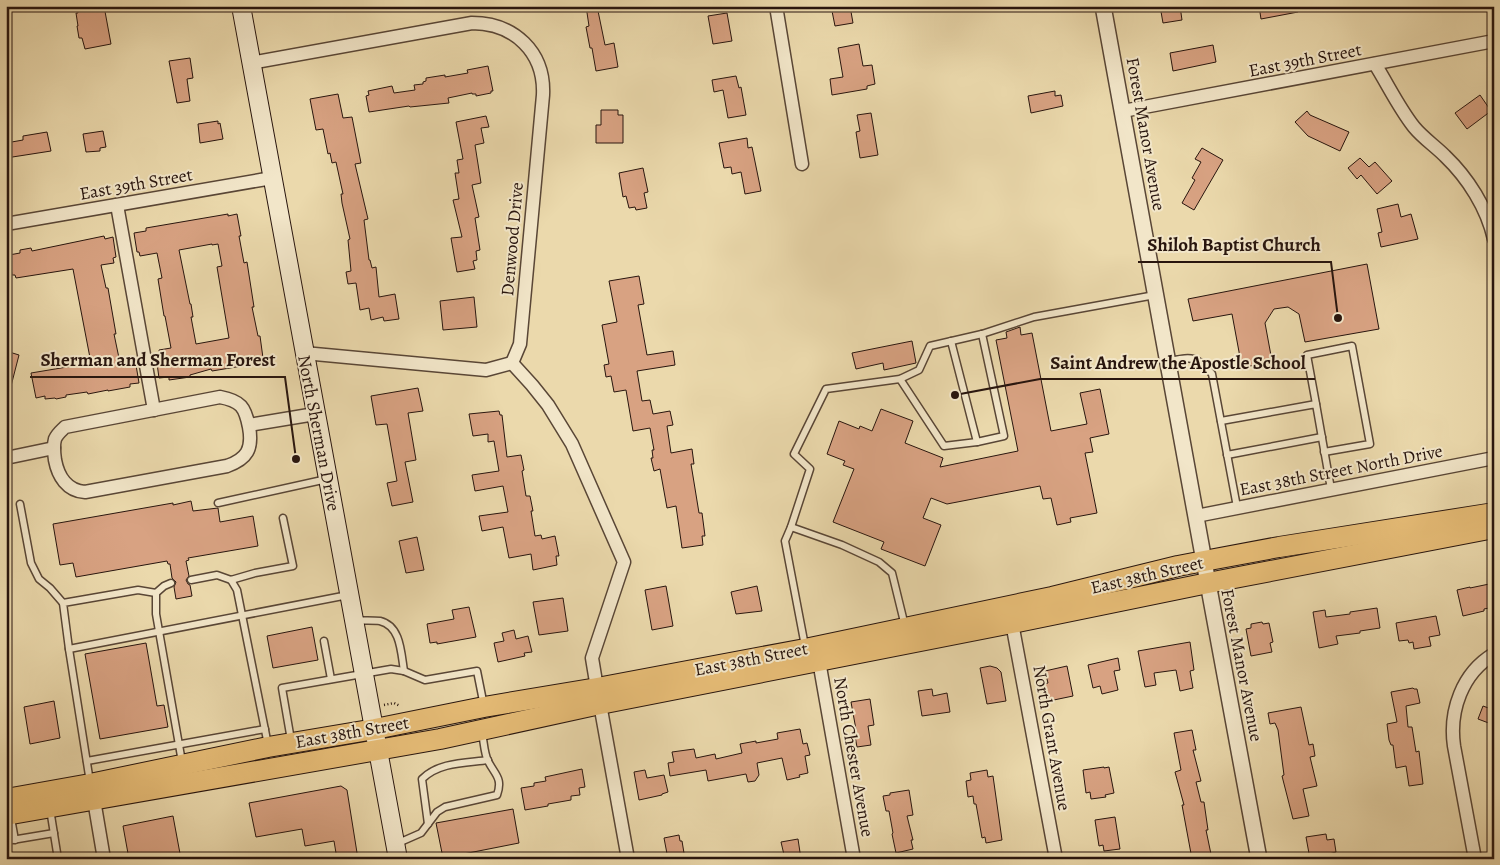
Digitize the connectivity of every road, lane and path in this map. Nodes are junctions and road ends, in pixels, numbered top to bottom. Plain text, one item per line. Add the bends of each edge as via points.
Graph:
1 (241, 6) edge
2 (776, 6) edge
3 (1104, 6) edge
4 (1494, 42) edge
5 (251, 63) junction
6 (1376, 64) junction
7 (1123, 112) junction
8 (802, 164) dead end
9 (272, 178) junction
10 (117, 205) junction
11 (6, 224) edge
12 (1494, 239) edge
13 (1156, 295) junction
14 (982, 334) junction
15 (950, 341) junction
16 (304, 353) junction
17 (1168, 361) junction
18 (512, 363) junction
19 (900, 379) junction
20 (1316, 404) junction
21 (154, 410) junction
22 (316, 414) junction
23 (1221, 421) junction
24 (249, 425) junction
25 (1322, 437) junction
26 (977, 442) junction
27 (54, 448) junction
28 (1324, 452) junction
29 (1227, 455) junction
30 (6, 458) edge
31 (1494, 458) edge
32 (328, 479) junction
33 (1331, 489) junction
34 (218, 502) dead end
35 (20, 504) dead end
36 (1237, 508) junction
37 (1494, 513) edge
38 (1196, 516) junction
39 (284, 518) dead end
40 (792, 527) junction
41 (1494, 528) edge
42 (1204, 561) junction
43 (191, 580) dead end
44 (231, 580) junction
45 (171, 583) dead end
46 (1208, 583) junction
47 (156, 593) junction
48 (350, 595) junction
49 (63, 603) junction
50 (242, 616) junction
51 (354, 620) junction
52 (1012, 623) junction
53 (905, 628) junction
54 (158, 632) junction
55 (324, 641) dead end
56 (69, 649) junction
57 (1494, 654) edge
58 (812, 655) junction
59 (404, 671) junction
60 (364, 673) junction
61 (331, 679) junction
62 (599, 696) junction
63 (484, 707) junction
64 (374, 729) junction
65 (482, 731) junction
66 (266, 738) junction
67 (291, 742) junction
68 (378, 750) junction
69 (181, 754) junction
70 (488, 760) junction
71 (87, 762) junction
72 (92, 792) junction
73 (7, 804) edge
74 (50, 808) junction
75 (428, 824) junction
76 (54, 833) junction
77 (15, 840) junction
78 (6, 841) edge
79 (396, 852) edge
80 (58, 859) edge
81 (104, 859) edge
82 (628, 859) edge
83 (854, 859) edge
84 (1056, 859) edge
85 (1260, 859) edge
86 (1475, 859) edge

1 - 5 main road, North Sherman Drive
2 - 8 street
3 - 7 street, Forest Manor Avenue
4 - 6 street, East 39th Street
5 - 9 main road, North Sherman Drive
5 - 18 street, Denwood Drive via 472,23 505,29 531,50 540,69 543,95 520,344
6 - 7 street, East 39th Street
6 - 12 street via 1413,126 1466,180 1485,213
7 - 13 street, Forest Manor Avenue
9 - 10 street, East 39th Street
9 - 16 main road, North Sherman Drive
10 - 11 street, East 39th Street
10 - 21 street
13 - 14 lane via 1034,317
13 - 17 street, Forest Manor Avenue
14 - 15 lane
14 - 26 lane via 1004,436
15 - 19 lane via 930,346 919,370
15 - 26 lane
16 - 18 street via 486,370
16 - 22 main road, North Sherman Drive
17 - 23 lane via 1189,358 1205,366 1212,374
17 - 38 street, Forest Manor Avenue
18 - 62 street via 548,405 572,444 624,562 592,658
19 - 26 lane via 944,446
19 - 40 lane via 826,389 794,454 810,469
20 - 23 lane
20 - 25 lane
20 - 28 lane via 1307,355 1352,346 1370,444
21 - 24 street via 220,397 244,408
21 - 27 street via 65,427 58,434
22 - 24 street
22 - 32 main road, North Sherman Drive
23 - 29 lane
24 - 27 street via 250,446 237,462 85,492 64,483 57,468
25 - 28 lane
25 - 29 lane
27 - 30 street
28 - 33 lane
29 - 36 lane
31 - 33 street, East 38th Street North Drive
32 - 34 lane
32 - 48 main road, North Sherman Drive
33 - 36 street, East 38th Street North Drive
35 - 49 lane via 31,562 39,580
36 - 38 street, East 38th Street North Drive
37 - 42 main road, East 38th Street
38 - 42 street, Forest Manor Avenue
39 - 44 lane via 293,566
40 - 53 lane via 879,562 892,573
40 - 58 lane via 785,541
41 - 46 main road, East 38th Street
42 - 46 street, Forest Manor Avenue
42 - 53 main road, East 38th Street
43 - 44 lane via 217,575
44 - 50 lane via 237,590
45 - 47 lane
46 - 52 main road, East 38th Street
46 - 85 street, Forest Manor Avenue
47 - 49 lane via 138,590
47 - 54 lane
48 - 50 lane
48 - 51 main road, North Sherman Drive
49 - 56 lane
50 - 54 lane
50 - 66 lane
51 - 59 lane via 380,621 391,626 400,646
51 - 60 main road, North Sherman Drive
52 - 58 main road, East 38th Street
52 - 84 street, North Grant Avenue
53 - 58 main road, East 38th Street
54 - 56 lane
54 - 69 lane
55 - 61 lane
56 - 71 lane
57 - 86 street via 1476,668 1465,684 1457,701 1452,727
58 - 62 main road, East 38th Street
58 - 83 street, North Chester Avenue
59 - 60 lane via 391,669
59 - 63 lane via 425,680 477,671
60 - 61 lane
60 - 64 main road, North Sherman Drive
61 - 67 lane via 282,688
62 - 63 main road, East 38th Street
62 - 65 main road, East 38th Street
62 - 82 street
63 - 64 main road, East 38th Street
64 - 67 main road, East 38th Street
64 - 68 main road, North Sherman Drive
65 - 68 main road, East 38th Street
65 - 70 lane
66 - 67 main road, East 38th Street
66 - 69 main road, East 38th Street
68 - 72 main road, East 38th Street
68 - 79 main road, North Sherman Drive
69 - 71 lane
69 - 72 main road, East 38th Street
70 - 75 lane via 497,775 497,795 445,807
70 - 75 lane via 442,767 422,779
71 - 72 lane
72 - 73 main road, East 38th Street
72 - 74 main road, East 38th Street
72 - 81 street
73 - 74 main road, East 38th Street
73 - 77 lane
74 - 76 lane
75 - 79 lane
76 - 77 lane
76 - 80 lane
77 - 78 lane

